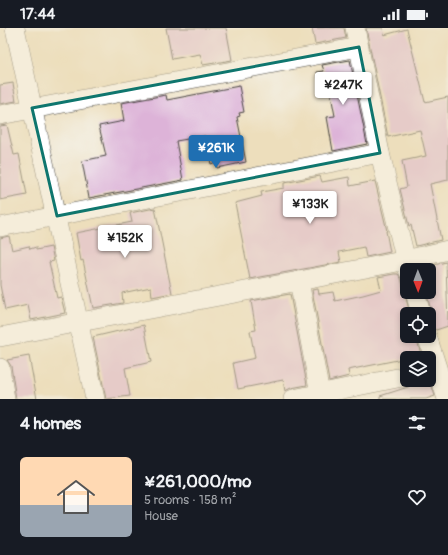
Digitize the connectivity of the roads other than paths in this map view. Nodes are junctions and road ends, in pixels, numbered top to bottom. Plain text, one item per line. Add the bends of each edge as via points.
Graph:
1 (15, 28) edge
2 (355, 28) edge
3 (359, 47) junction
4 (32, 108) junction
5 (0, 115) edge
6 (380, 153) junction
7 (57, 216) junction
8 (0, 227) edge
9 (448, 250) edge
10 (407, 263) edge
11 (412, 263) edge
12 (400, 266) edge
13 (299, 281) junction
14 (78, 322) junction
15 (1, 331) edge
16 (0, 368) edge
17 (400, 377) edge
18 (436, 377) edge
19 (320, 394) junction
20 (5, 399) edge
21 (95, 399) edge
22 (297, 399) edge
23 (447, 399) edge

1 - 4 street
2 - 3 street
3 - 4 street
3 - 6 street
4 - 5 street
4 - 7 street
6 - 7 street
6 - 10 street
7 - 8 street
7 - 14 street
9 - 11 street
12 - 13 street
13 - 14 street
13 - 19 street
14 - 15 street
14 - 21 street
16 - 20 street
17 - 19 street
18 - 23 street
19 - 22 street

